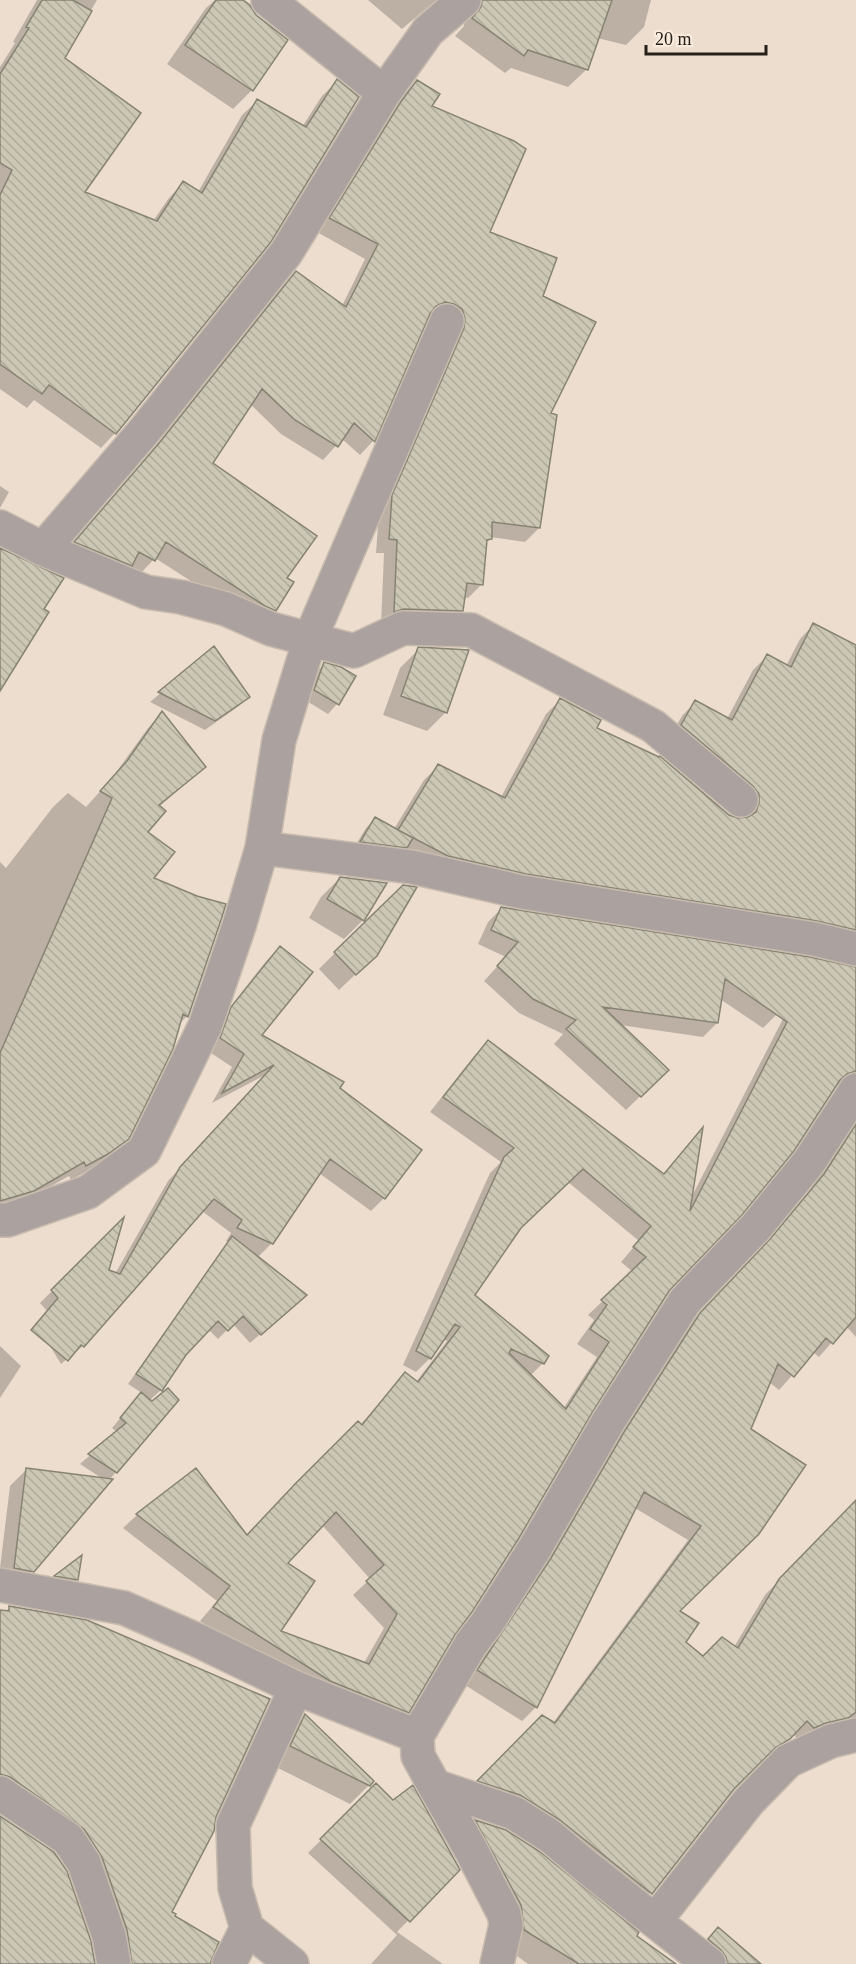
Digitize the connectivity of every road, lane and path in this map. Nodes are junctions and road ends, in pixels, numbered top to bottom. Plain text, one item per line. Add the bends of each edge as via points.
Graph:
1 (268, 0) edge
2 (464, 0) edge
3 (384, 93) junction
4 (447, 321) dead end
5 (0, 526) edge
6 (44, 549) junction
7 (310, 639) junction
8 (741, 800) dead end
9 (262, 848) junction
10 (856, 949) edge
11 (856, 1090) edge
12 (0, 1220) edge
13 (0, 1585) edge
14 (296, 1688) junction
15 (856, 1735) edge
16 (417, 1736) junction
17 (435, 1786) junction
18 (0, 1792) edge
19 (655, 1921) junction
20 (248, 1928) junction
21 (114, 1964) edge
22 (229, 1964) edge
23 (292, 1964) edge
24 (497, 1964) edge
25 (709, 1964) edge

1 - 3 street
2 - 3 street via 428,31
3 - 6 street via 286,253
4 - 7 street
5 - 6 street
6 - 7 street via 146,592 226,609 271,629
7 - 8 street via 354,651 404,628 471,630 653,726
7 - 9 street via 279,740
9 - 10 street via 412,867 522,892
9 - 12 street via 205,1026 144,1151 88,1192
11 - 16 street via 809,1162 756,1227 685,1301
13 - 14 street via 124,1608
14 - 16 street
14 - 20 street via 234,1825 235,1888
15 - 19 street via 831,1741 788,1761 749,1801
16 - 17 street via 418,1756
17 - 19 street via 514,1813 550,1836
17 - 24 street via 504,1914 506,1925
18 - 21 street via 68,1839 84,1863 110,1936
19 - 25 street
20 - 22 street
20 - 23 street

